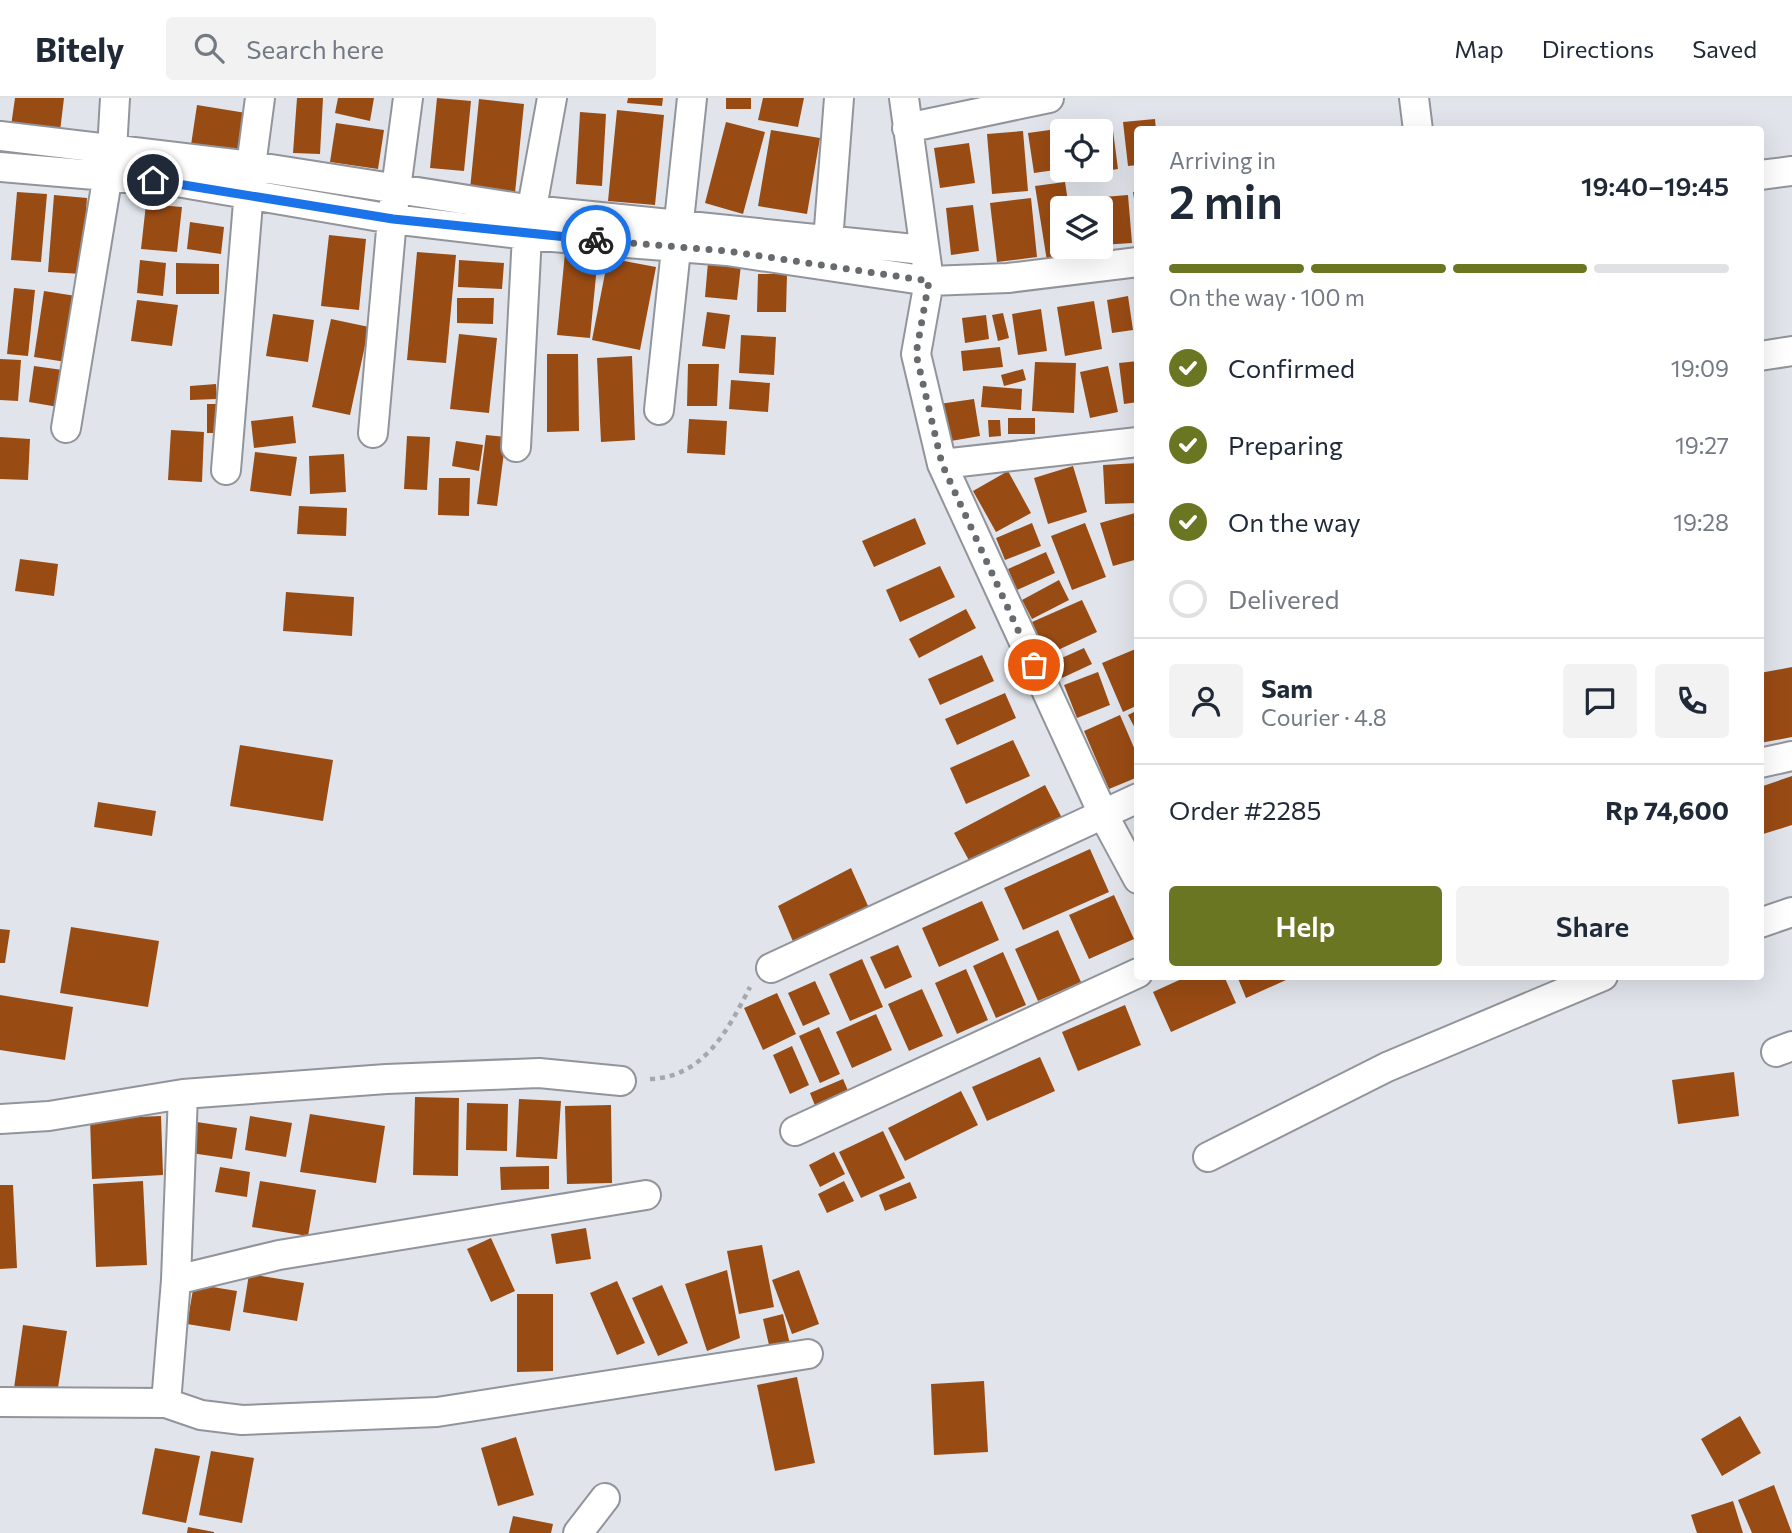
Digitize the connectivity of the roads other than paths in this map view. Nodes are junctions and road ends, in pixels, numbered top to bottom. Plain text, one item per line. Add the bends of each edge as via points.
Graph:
1 (115, 98) edge
2 (260, 98) edge
3 (408, 98) edge
4 (552, 98) edge
5 (692, 98) edge
6 (838, 98) edge
7 (904, 98) edge
8 (1049, 98) edge
9 (1414, 98) edge
10 (1418, 126) edge
11 (907, 128) junction
12 (0, 136) edge
13 (109, 163) junction
14 (251, 166) junction
15 (0, 167) edge
16 (1792, 170) edge
17 (1764, 174) edge
18 (397, 189) junction
19 (251, 194) junction
20 (393, 219) junction
21 (530, 223) junction
22 (678, 235) junction
23 (828, 241) junction
24 (923, 250) junction
25 (1134, 262) edge
26 (929, 281) junction
27 (1792, 351) edge
28 (1764, 355) edge
29 (659, 410) dead end
30 (66, 428) dead end
31 (373, 433) dead end
32 (1134, 442) edge
33 (516, 447) dead end
34 (942, 464) junction
35 (226, 470) dead end
36 (1792, 756) edge
37 (1764, 763) edge
38 (1134, 800) edge
39 (1104, 816) junction
40 (1134, 872) edge
41 (1792, 912) edge
42 (1764, 921) edge
43 (771, 968) road end
44 (1134, 975) edge
45 (1594, 980) edge
46 (621, 1081) road end
47 (183, 1094) junction
48 (0, 1119) edge
49 (795, 1131) dead end
50 (1208, 1157) dead end
51 (646, 1195) dead end
52 (176, 1280) junction
53 (808, 1354) dead end
54 (0, 1402) edge
55 (166, 1403) junction
56 (605, 1498) dead end
57 (578, 1533) edge

1 - 13 street
2 - 14 street
3 - 18 street
4 - 21 street
5 - 22 street
6 - 23 street
7 - 11 street
8 - 11 street
9 - 10 street
11 - 24 street
12 - 13 street
13 - 14 street
13 - 15 street
13 - 19 street
13 - 30 street
14 - 18 street
14 - 19 street
16 - 17 street
18 - 20 street
18 - 21 street
19 - 20 street
19 - 35 street
20 - 21 street
20 - 31 street
21 - 22 street
21 - 33 street
22 - 23 street
22 - 26 street via 727,251
22 - 29 street
23 - 24 street
24 - 26 street
25 - 26 street via 1008,278
26 - 34 street via 916,354
27 - 28 street
32 - 34 street
34 - 39 street
36 - 37 street
38 - 39 street
39 - 40 street
39 - 43 street
41 - 42 street
44 - 49 street
45 - 50 street via 1387,1067
46 - 47 street via 539,1073
47 - 48 street via 49,1116
47 - 52 street
51 - 52 street via 279,1255
52 - 55 street
53 - 55 street via 437,1412 242,1420 201,1415
54 - 55 street
56 - 57 street

